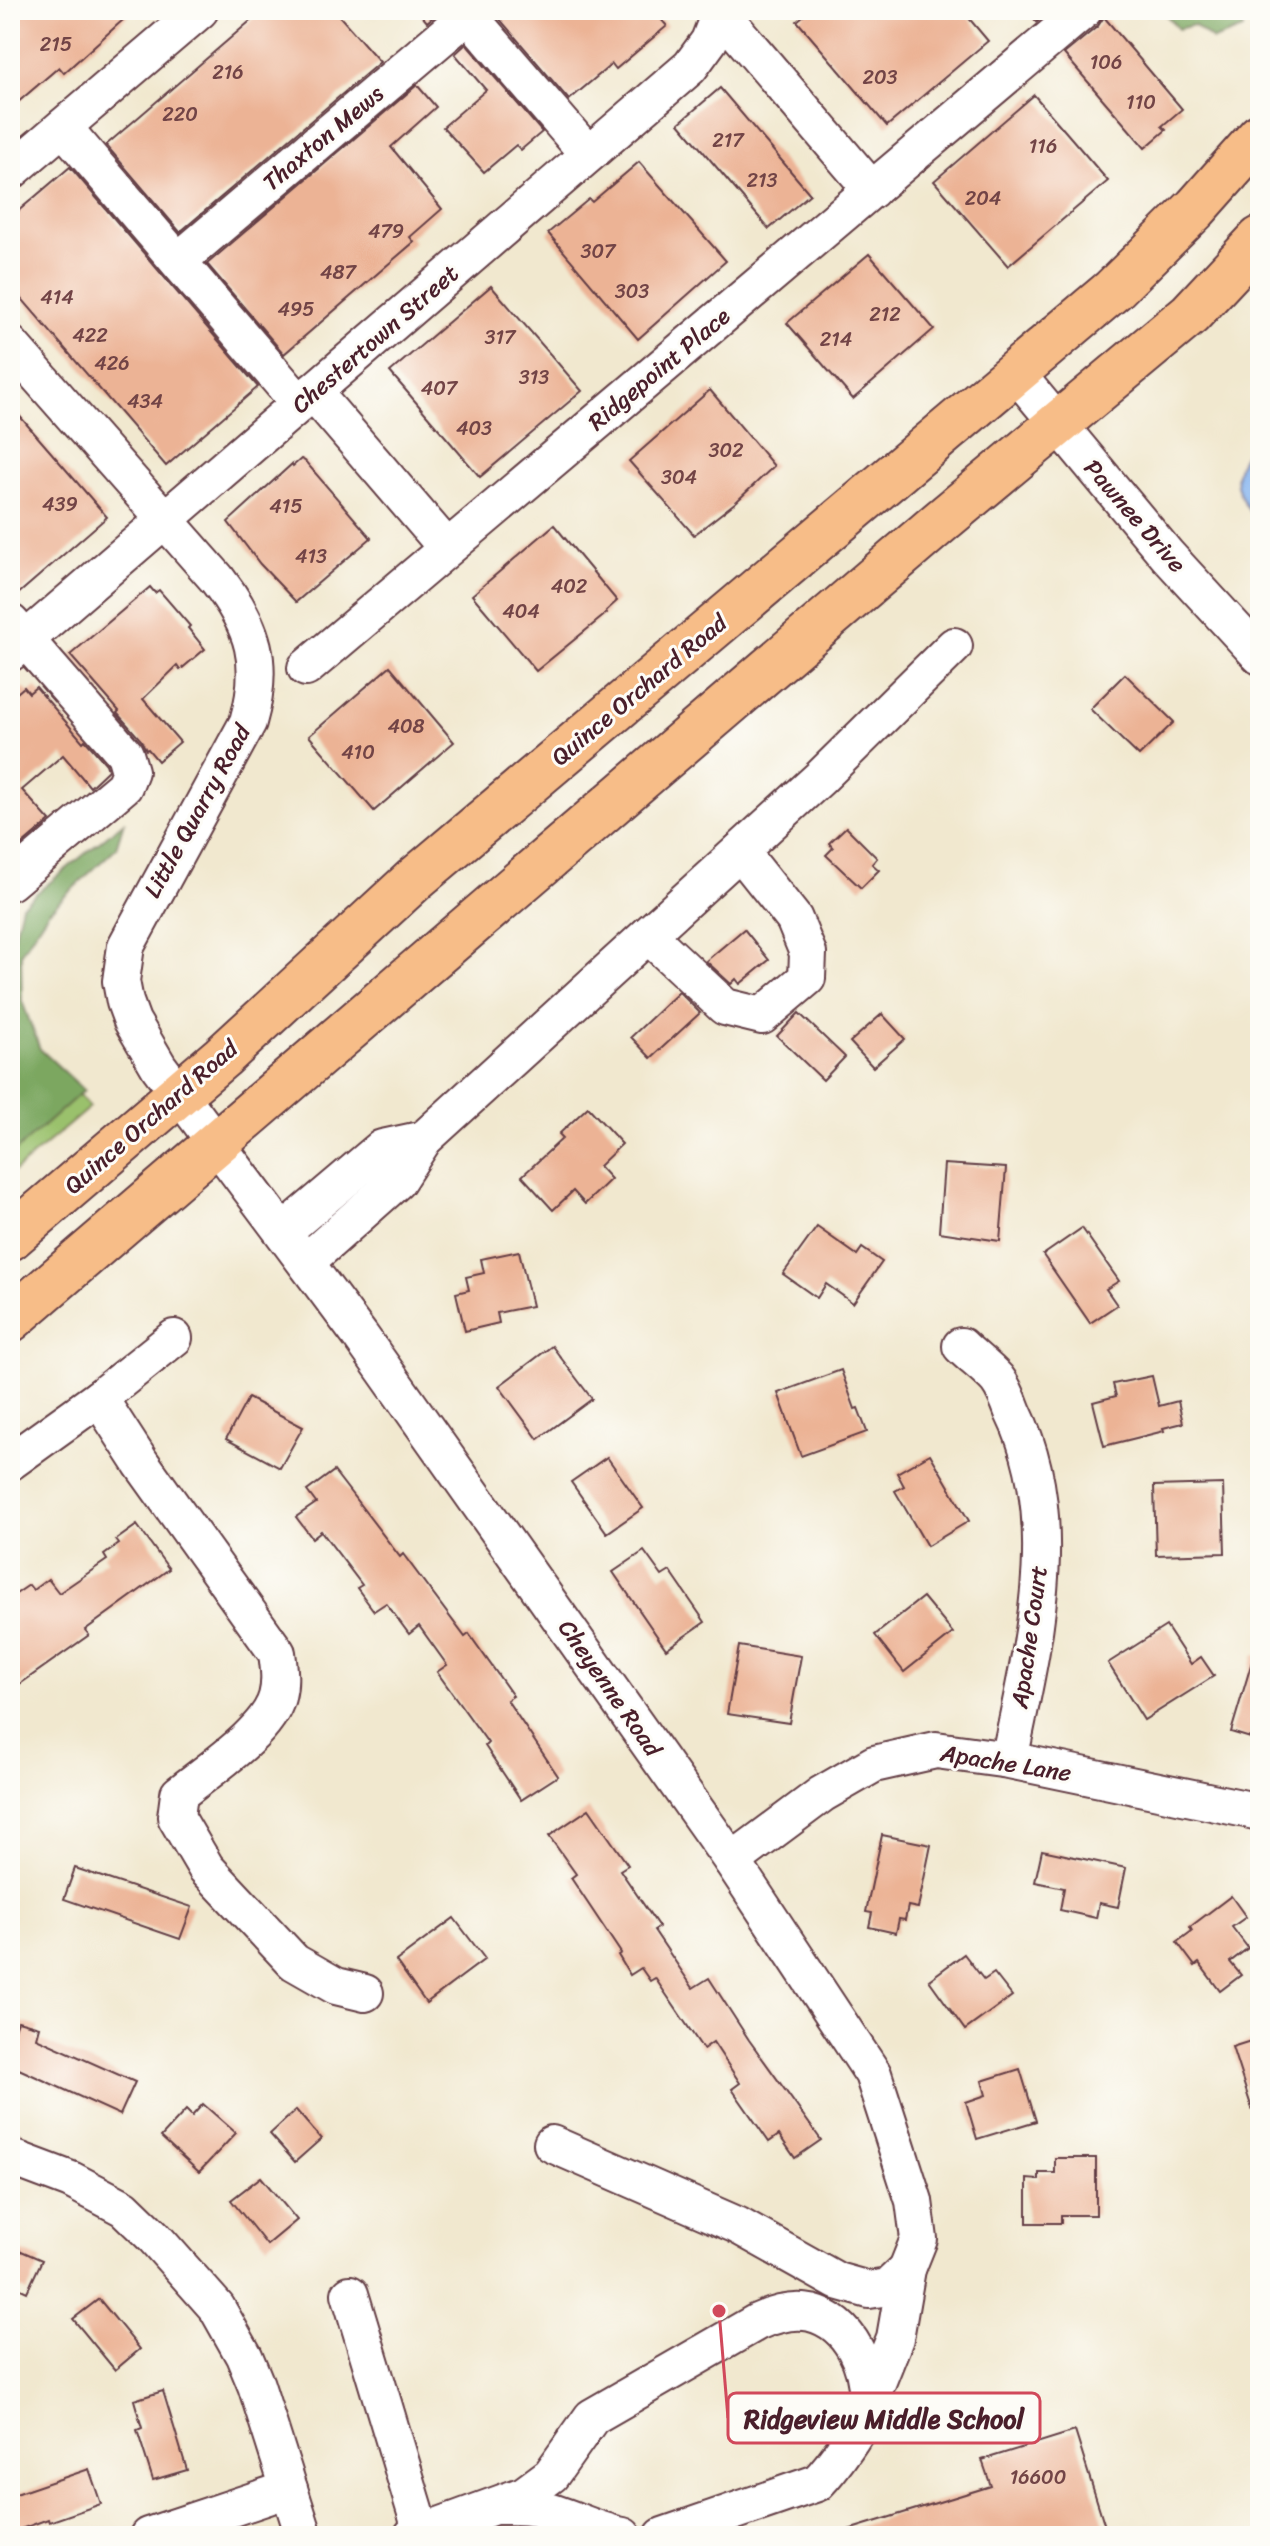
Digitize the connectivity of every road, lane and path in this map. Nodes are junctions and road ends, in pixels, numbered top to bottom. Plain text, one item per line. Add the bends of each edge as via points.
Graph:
1 (200, 10) edge
2 (1084, 10) edge
3 (721, 11) edge
4 (466, 12) edge
5 (63, 127) junction
6 (1260, 136) edge
7 (588, 154) junction
8 (10, 172) edge
9 (872, 190) junction
10 (1260, 239) edge
11 (178, 261) junction
12 (10, 344) edge
13 (1015, 372) junction
14 (306, 398) junction
15 (1056, 425) junction
16 (165, 519) junction
17 (447, 548) junction
18 (15, 638) edge
19 (954, 646) dead end
20 (1260, 656) edge
21 (306, 668) dead end
22 (740, 851) junction
23 (10, 882) edge
24 (648, 935) junction
25 (179, 1095) junction
26 (424, 1139) junction
27 (216, 1143) junction
28 (284, 1231) junction
29 (10, 1238) edge
30 (307, 1261) junction
31 (10, 1320) edge
32 (174, 1338) dead end
33 (961, 1346) dead end
34 (99, 1398) junction
35 (10, 1462) edge
36 (1009, 1760) junction
37 (1260, 1812) edge
38 (732, 1861) junction
39 (365, 1993) dead end
40 (552, 2144) dead end
41 (10, 2157) edge
42 (907, 2269) junction
43 (350, 2294) dead end
44 (867, 2408) junction
45 (289, 2489) junction
46 (497, 2506) junction
47 (419, 2535) edge
48 (148, 2536) edge
49 (304, 2536) edge
50 (623, 2536) edge
51 (663, 2536) edge

1 - 5 street
2 - 9 street, Ridgepoint Place
3 - 7 street, Chestertown Street via 709,41 690,67
3 - 9 street
4 - 7 street, Thaxton Mews
4 - 11 street, Thaxton Mews
5 - 8 street
5 - 11 street
6 - 13 main road, Quince Orchard Road via 1113,290
7 - 14 street, Chestertown Street
9 - 17 street, Ridgepoint Place
10 - 15 main road via 1190,314
11 - 14 street
12 - 16 street, Little Quarry Road
13 - 15 street, Pawnee Drive
13 - 25 main road, Quince Orchard Road via 415,879
14 - 16 street, Chestertown Street
14 - 17 street
15 - 20 street, Pawnee Drive
15 - 27 main road
16 - 18 street, Chestertown Street
16 - 25 street, Little Quarry Road via 236,606 250,633 256,667 253,703 239,741 144,909 122,963 121,981 132,1021
17 - 21 street, Ridgepoint Place
18 - 23 street via 125,754 130,771 124,786
19 - 22 street
22 - 24 street
22 - 24 street via 794,919 808,953 807,978 762,1016 725,1007
24 - 26 street
25 - 27 street, Little Quarry Road
25 - 29 main road, Quince Orchard Road
26 - 28 street via 382,1148
26 - 30 street via 397,1181
27 - 28 street, Cheyenne Road
27 - 31 main road
28 - 30 street, Cheyenne Road
30 - 38 street, Cheyenne Road
32 - 34 street
33 - 36 street, Apache Court via 999,1381 1028,1441 1040,1519 1032,1647
34 - 35 street
34 - 39 street via 277,1653 277,1699 264,1724 179,1794 176,1817 206,1868 294,1962 336,1986
36 - 37 street, Apache Lane
36 - 38 street, Apache Lane via 936,1750 874,1764 822,1794
38 - 42 street, Cheyenne Road via 873,2074 914,2201 919,2239
40 - 42 street via 737,2225 837,2281 869,2290 888,2287
41 - 45 street via 124,2208 217,2308 249,2368
42 - 44 street, Cheyenne Road via 895,2338
43 - 47 street
44 - 46 street via 856,2347 838,2327 811,2313 778,2313 592,2417 551,2475
44 - 51 street, Cheyenne Road via 842,2453 817,2483
45 - 48 street
45 - 49 street
46 - 47 street
46 - 50 street via 533,2507

